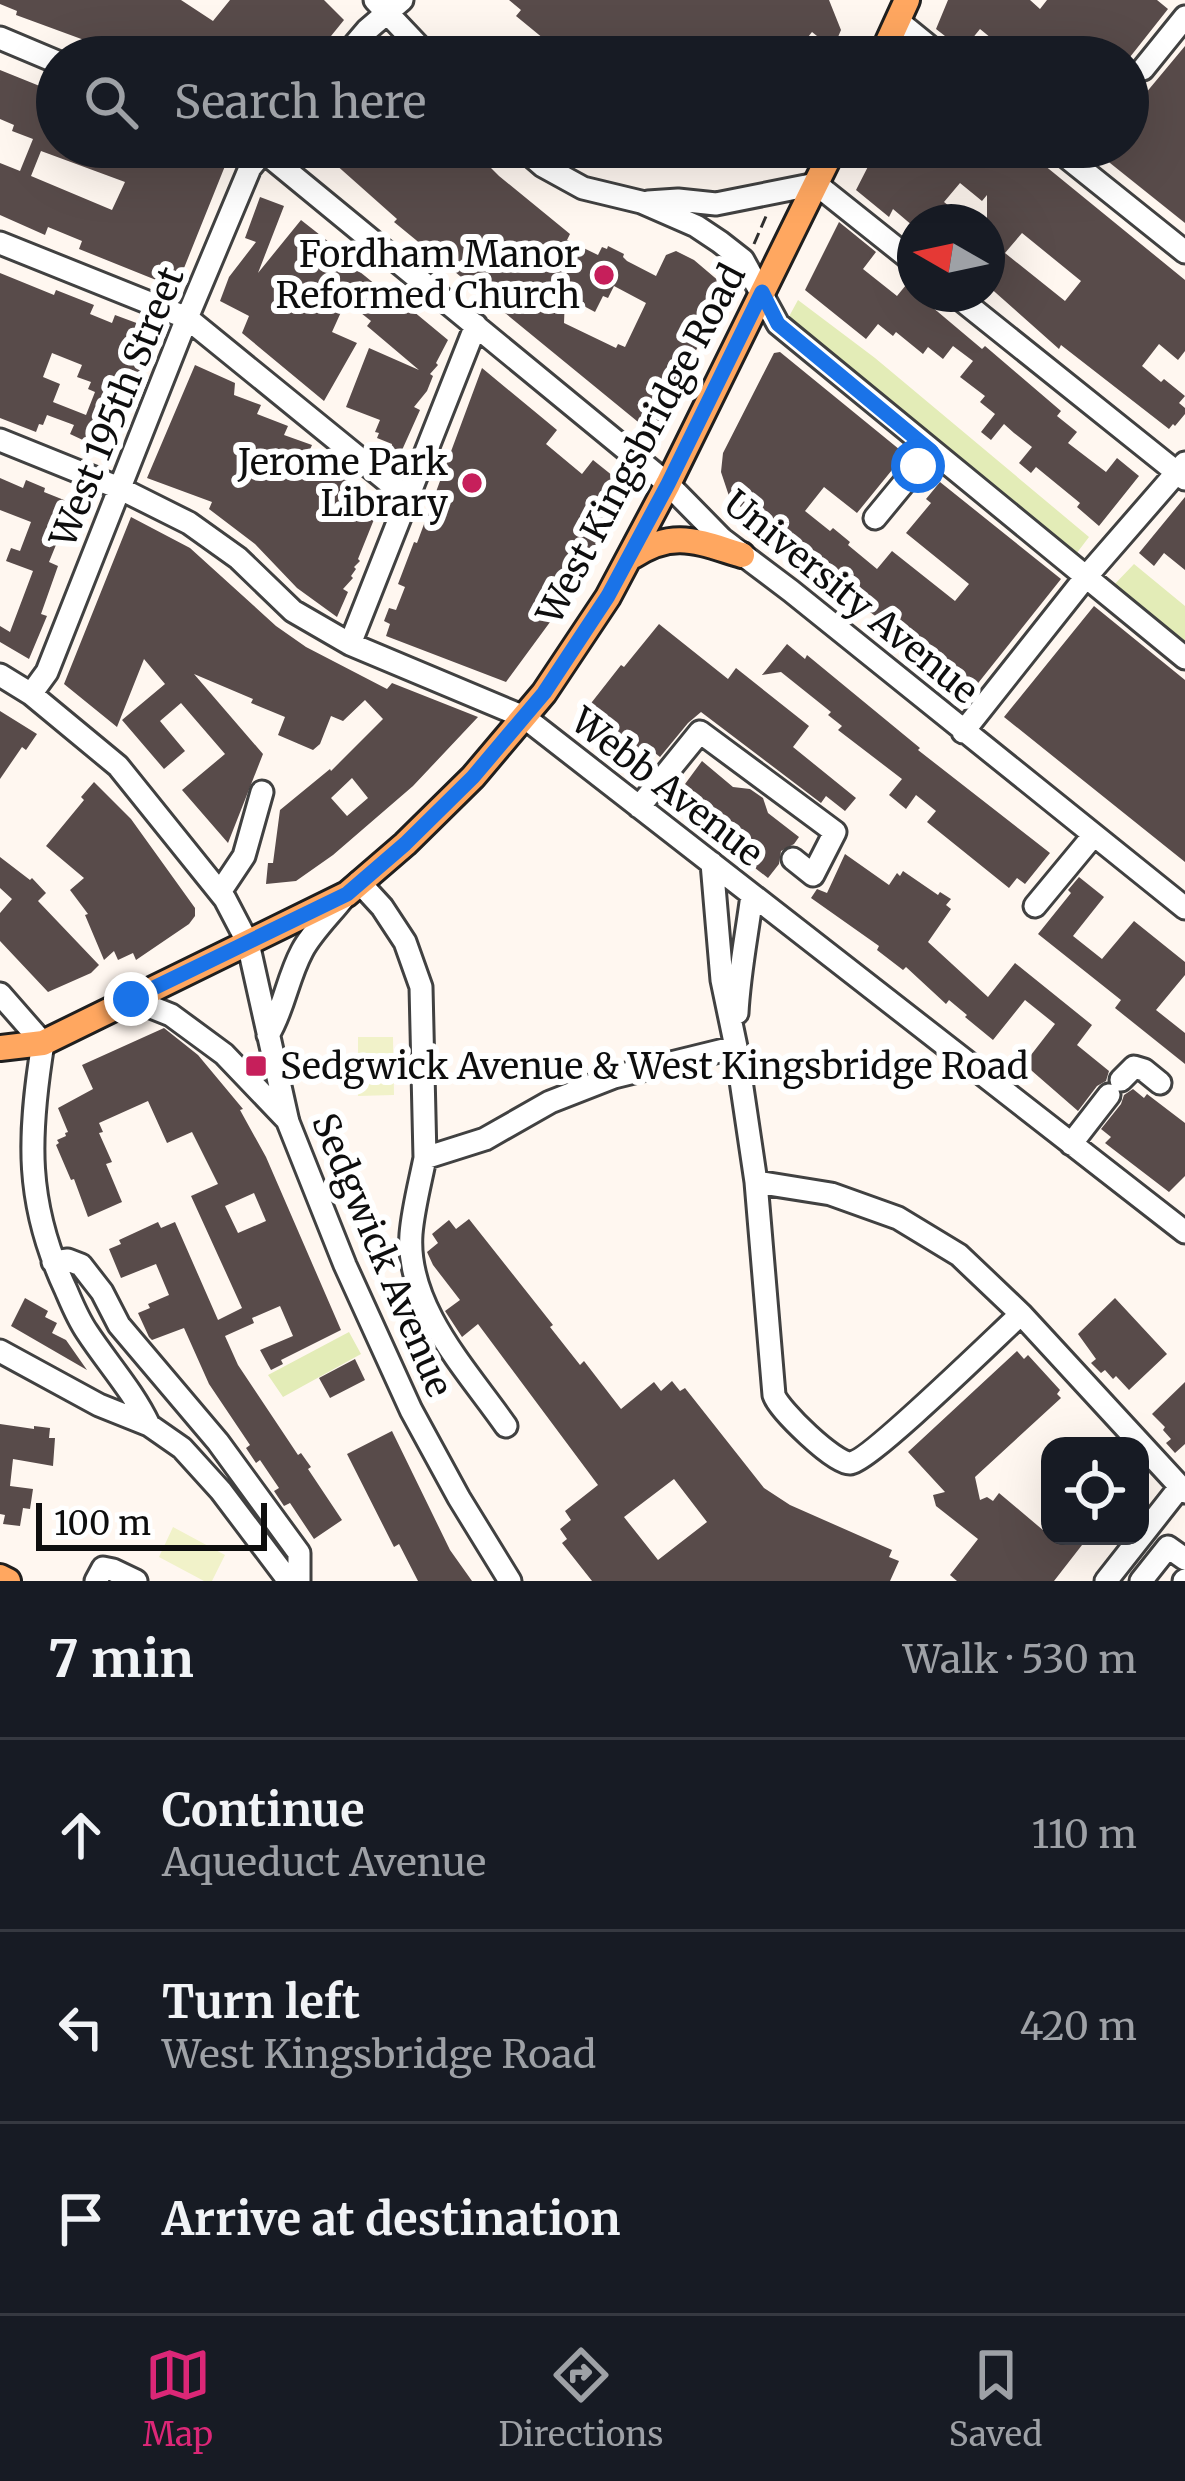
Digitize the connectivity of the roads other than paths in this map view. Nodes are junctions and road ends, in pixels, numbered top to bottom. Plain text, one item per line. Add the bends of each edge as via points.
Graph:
1 (388, 4) edge
2 (903, 11) edge
3 (1185, 17) edge
4 (362, 36) edge
5 (413, 36) edge
6 (924, 36) edge
7 (0, 38) edge
8 (36, 53) edge
9 (1149, 62) edge
10 (250, 168) edge
11 (287, 168) edge
12 (547, 168) edge
13 (823, 168) edge
14 (1080, 168) edge
15 (815, 184) junction
16 (641, 202) junction
17 (0, 243) edge
18 (897, 249) edge
19 (1185, 252) edge
20 (762, 292) junction
21 (977, 312) edge
22 (188, 318) junction
23 (476, 325) junction
24 (0, 440) edge
25 (931, 451) junction
26 (1182, 472) edge
27 (668, 484) junction
28 (119, 488) junction
29 (408, 498) junction
30 (875, 518) dead end
31 (742, 555) junction
32 (631, 558) junction
33 (1085, 578) junction
34 (350, 644) junction
35 (1185, 658) edge
36 (0, 675) edge
37 (31, 694) junction
38 (524, 717) junction
39 (963, 732) junction
40 (262, 792) dead end
41 (639, 807) junction
42 (1094, 836) junction
43 (793, 859) dead end
44 (712, 863) junction
45 (353, 888) junction
46 (220, 892) junction
47 (752, 895) junction
48 (1036, 906) dead end
49 (1185, 908) edge
50 (248, 943) junction
51 (730, 980) junction
52 (0, 994) edge
53 (131, 999) junction
54 (268, 1035) junction
55 (43, 1043) junction
56 (736, 1047) junction
57 (0, 1048) edge
58 (1160, 1083) dead end
59 (288, 1122) junction
60 (1072, 1144) junction
61 (424, 1158) junction
62 (756, 1182) junction
63 (1180, 1219) edge
64 (53, 1262) junction
65 (1021, 1314) junction
66 (0, 1352) edge
67 (149, 1425) junction
68 (506, 1426) dead end
69 (1182, 1489) edge
70 (1185, 1559) edge
71 (0, 1577) edge
72 (8, 1581) edge
73 (96, 1581) edge
74 (136, 1581) edge
75 (289, 1581) edge
76 (299, 1581) edge
77 (510, 1581) edge
78 (1106, 1581) edge
79 (1141, 1581) edge

1 - 4 street
1 - 5 street
2 - 6 street
3 - 9 street
7 - 8 street
10 - 22 street, West 195th Street
11 - 23 street, University Avenue
12 - 16 street via 583,188
13 - 15 main road, West Kingsbridge Road
14 - 19 street
15 - 16 street via 716,204
15 - 18 street
15 - 20 main road, West Kingsbridge Road
16 - 20 street via 720,242 743,260
17 - 22 street
20 - 25 street via 778,324
20 - 27 main road, West Kingsbridge Road
21 - 26 street
22 - 28 street, West 195th Street
22 - 29 street
23 - 27 street, University Avenue
23 - 29 street
24 - 28 street, Webb Avenue
25 - 30 street
25 - 33 street
26 - 33 street
27 - 31 street, University Avenue
27 - 32 main road, West Kingsbridge Road
28 - 34 street, Webb Avenue via 189,523 292,611
28 - 37 street, West 195th Street via 47,672
29 - 34 street
31 - 32 main road via 674,538
31 - 39 street, University Avenue
32 - 38 main road, West Kingsbridge Road
33 - 35 street
33 - 39 street
34 - 38 street, Webb Avenue
36 - 37 street, Sedgwick Avenue
37 - 46 street, Sedgwick Avenue via 118,766
38 - 41 street, Webb Avenue
38 - 45 main road, West Kingsbridge Road via 473,777
39 - 42 street, University Avenue
40 - 46 street via 244,856
41 - 43 street via 700,732 835,832 813,874
41 - 44 street, Webb Avenue
42 - 48 street
42 - 49 street, University Avenue
44 - 47 street, Webb Avenue
44 - 51 street
45 - 50 main road, West Kingsbridge Road
45 - 54 street via 303,948
45 - 61 street via 382,907 421,987
46 - 50 street, Sedgwick Avenue
47 - 51 street via 743,967
47 - 60 street, Webb Avenue
50 - 53 main road, West Kingsbridge Road
50 - 54 street, Sedgwick Avenue
51 - 56 street
52 - 55 street
53 - 55 main road, West Kingsbridge Road
53 - 59 street via 171,1015 224,1054
54 - 59 street, Sedgwick Avenue
55 - 57 main road, West Kingsbridge Road
55 - 64 street via 32,1171
56 - 61 street via 614,1077 484,1139
56 - 62 street
58 - 60 street via 1134,1066
59 - 77 street, Sedgwick Avenue via 411,1410
60 - 63 street, Webb Avenue
61 - 68 street via 411,1233 422,1300
62 - 65 street via 831,1194 898,1218 959,1255
62 - 65 street via 774,1395 794,1423 844,1462 877,1446
64 - 67 street via 84,1328
64 - 76 street via 81,1265 119,1324 218,1442 299,1553
65 - 69 street
66 - 67 street
67 - 75 street via 221,1491
69 - 78 street
70 - 79 street via 1168,1547
71 - 72 main road
73 - 74 street via 103,1568

